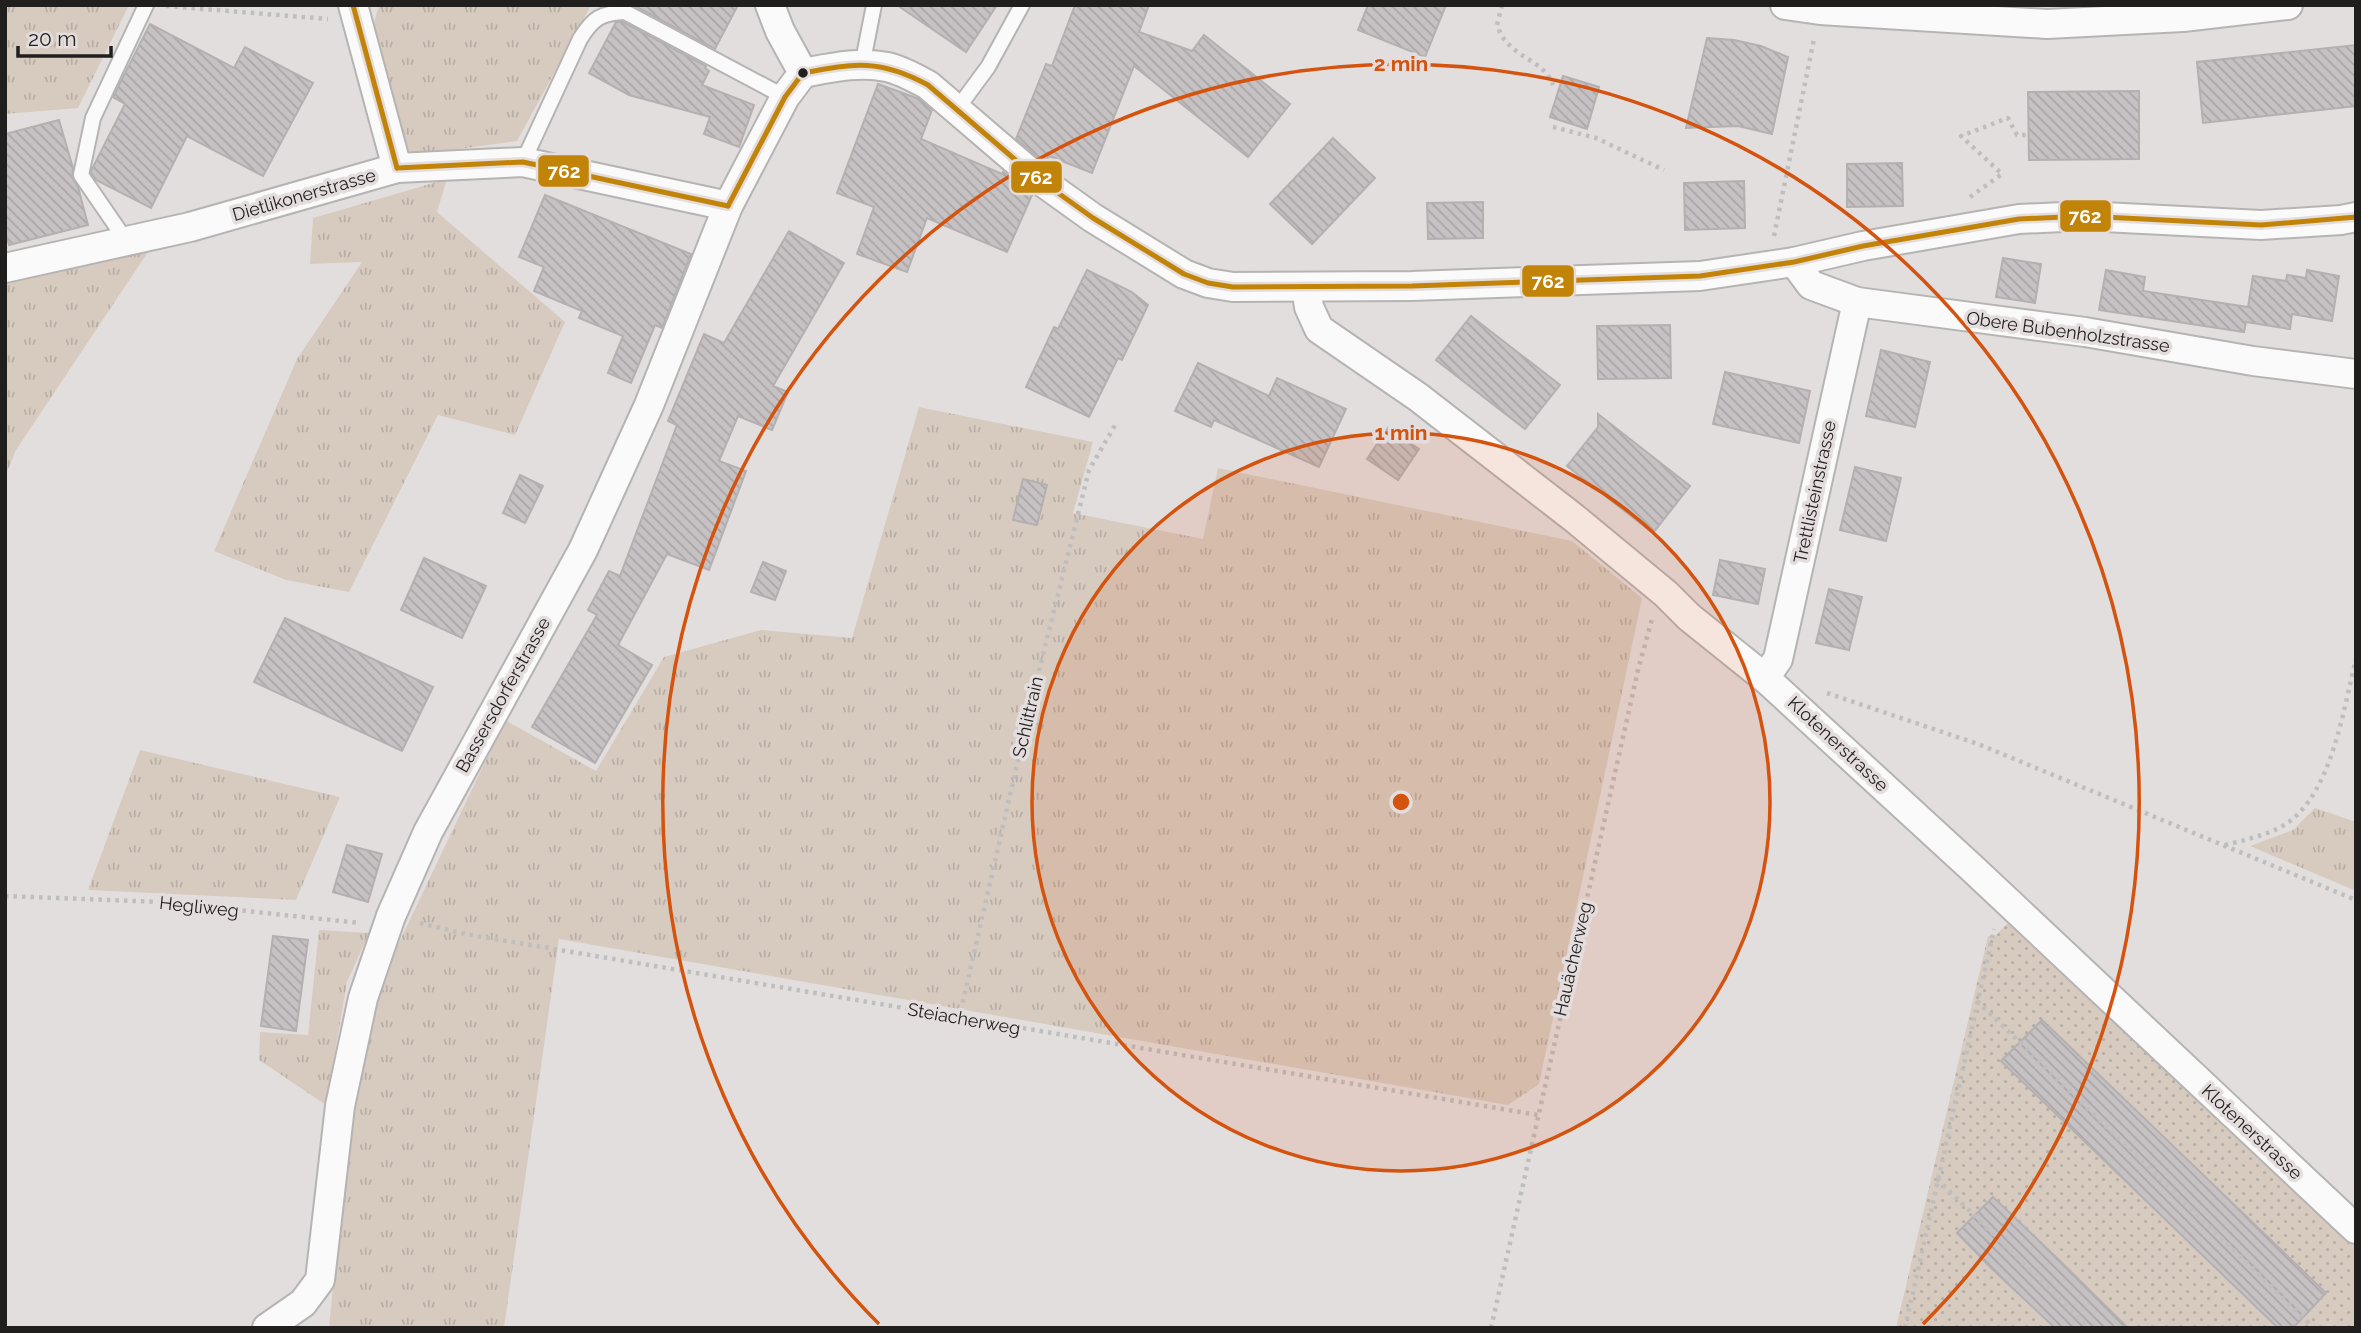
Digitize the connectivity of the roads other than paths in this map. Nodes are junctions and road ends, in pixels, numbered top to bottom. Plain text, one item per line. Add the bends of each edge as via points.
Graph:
1 (146, 5) edge
2 (770, 5) edge
3 (874, 5) edge
4 (1022, 5) edge
5 (1785, 5) edge
6 (2288, 5) edge
7 (357, 8) edge
8 (1857, 9) edge
9 (862, 66) junction
10 (803, 73) junction
11 (785, 97) junction
12 (957, 108) junction
13 (523, 162) junction
14 (397, 168) junction
15 (728, 206) junction
16 (2356, 217) edge
17 (127, 242) junction
18 (1782, 263) junction
19 (5, 268) edge
20 (1306, 287) junction
21 (1857, 302) junction
22 (2356, 374) edge
23 (1765, 678) junction
24 (2356, 1229) edge
25 (267, 1328) edge

1 - 17 lane via 93,118 80,175
2 - 10 street
3 - 9 lane
4 - 12 lane via 988,67
5 - 8 street
6 - 8 street via 2183,17 2047,24
7 - 14 street
9 - 10 street
9 - 12 street via 886,67 909,75
10 - 11 street, Bassersdorferstrasse
11 - 13 lane via 625,12 607,13 590,23 580,39
11 - 15 street, Bassersdorferstrasse
12 - 20 street via 1033,175 1184,274 1233,287
13 - 14 street, Dietlikonerstrasse
13 - 15 street, Dietlikonerstrasse
14 - 17 street, Dietlikonerstrasse
15 - 25 street, Bassersdorferstrasse via 611,492 428,832 391,916 363,998 340,1107 320,1280 303,1303
16 - 18 street via 2261,225 2084,216 2019,219
17 - 19 street, Dietlikonerstrasse
18 - 20 street via 1700,276
18 - 21 street, Obere Bubenholzstrasse via 1811,285
20 - 23 street, Klotenerstrasse via 1319,330 1418,397 1574,518
21 - 22 street, Obere Bubenholzstrasse
21 - 23 street, Trettlisteinstrasse via 1778,659
23 - 24 street, Klotenerstrasse

